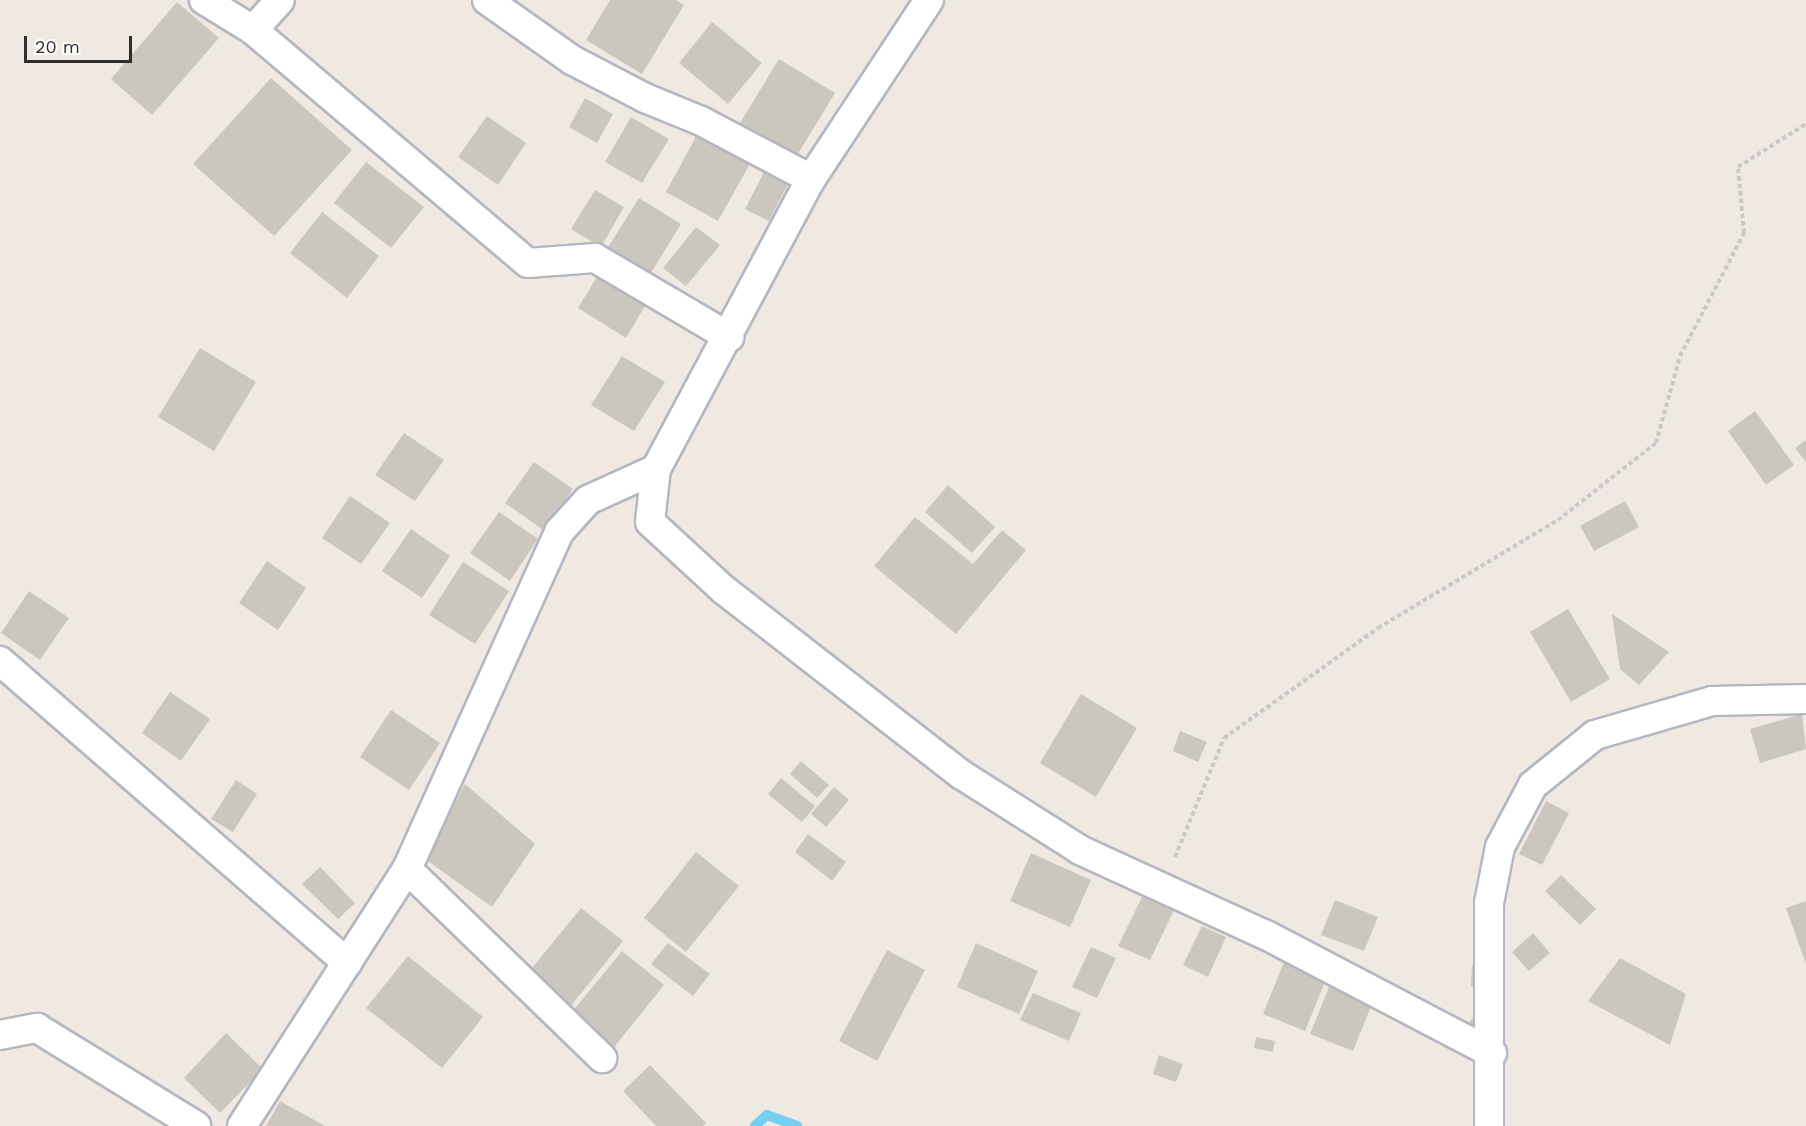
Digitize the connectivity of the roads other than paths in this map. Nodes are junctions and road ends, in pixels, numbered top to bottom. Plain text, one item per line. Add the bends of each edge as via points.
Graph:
1 (204, 0) edge
2 (280, 0) edge
3 (487, 0) edge
4 (929, 0) edge
5 (253, 30) junction
6 (811, 179) junction
7 (729, 337) junction
8 (656, 469) junction
9 (0, 661) edge
10 (1806, 699) edge
11 (407, 869) junction
12 (347, 963) junction
13 (0, 1035) edge
14 (1491, 1053) junction
15 (602, 1058) dead end
16 (196, 1126) edge
17 (242, 1126) edge
18 (1489, 1126) edge

1 - 5 street
2 - 5 street
3 - 6 street via 572,60
4 - 6 street
5 - 7 street via 528,264 596,258
6 - 7 street
7 - 8 street
8 - 11 street via 588,500 559,532
8 - 14 street via 650,522 724,590 962,775 1080,850 1164,885
9 - 12 street
10 - 14 street via 1712,701 1595,735 1533,785 1500,847 1490,903
11 - 12 street
11 - 15 street
12 - 17 street
13 - 16 street via 37,1028
14 - 18 street

